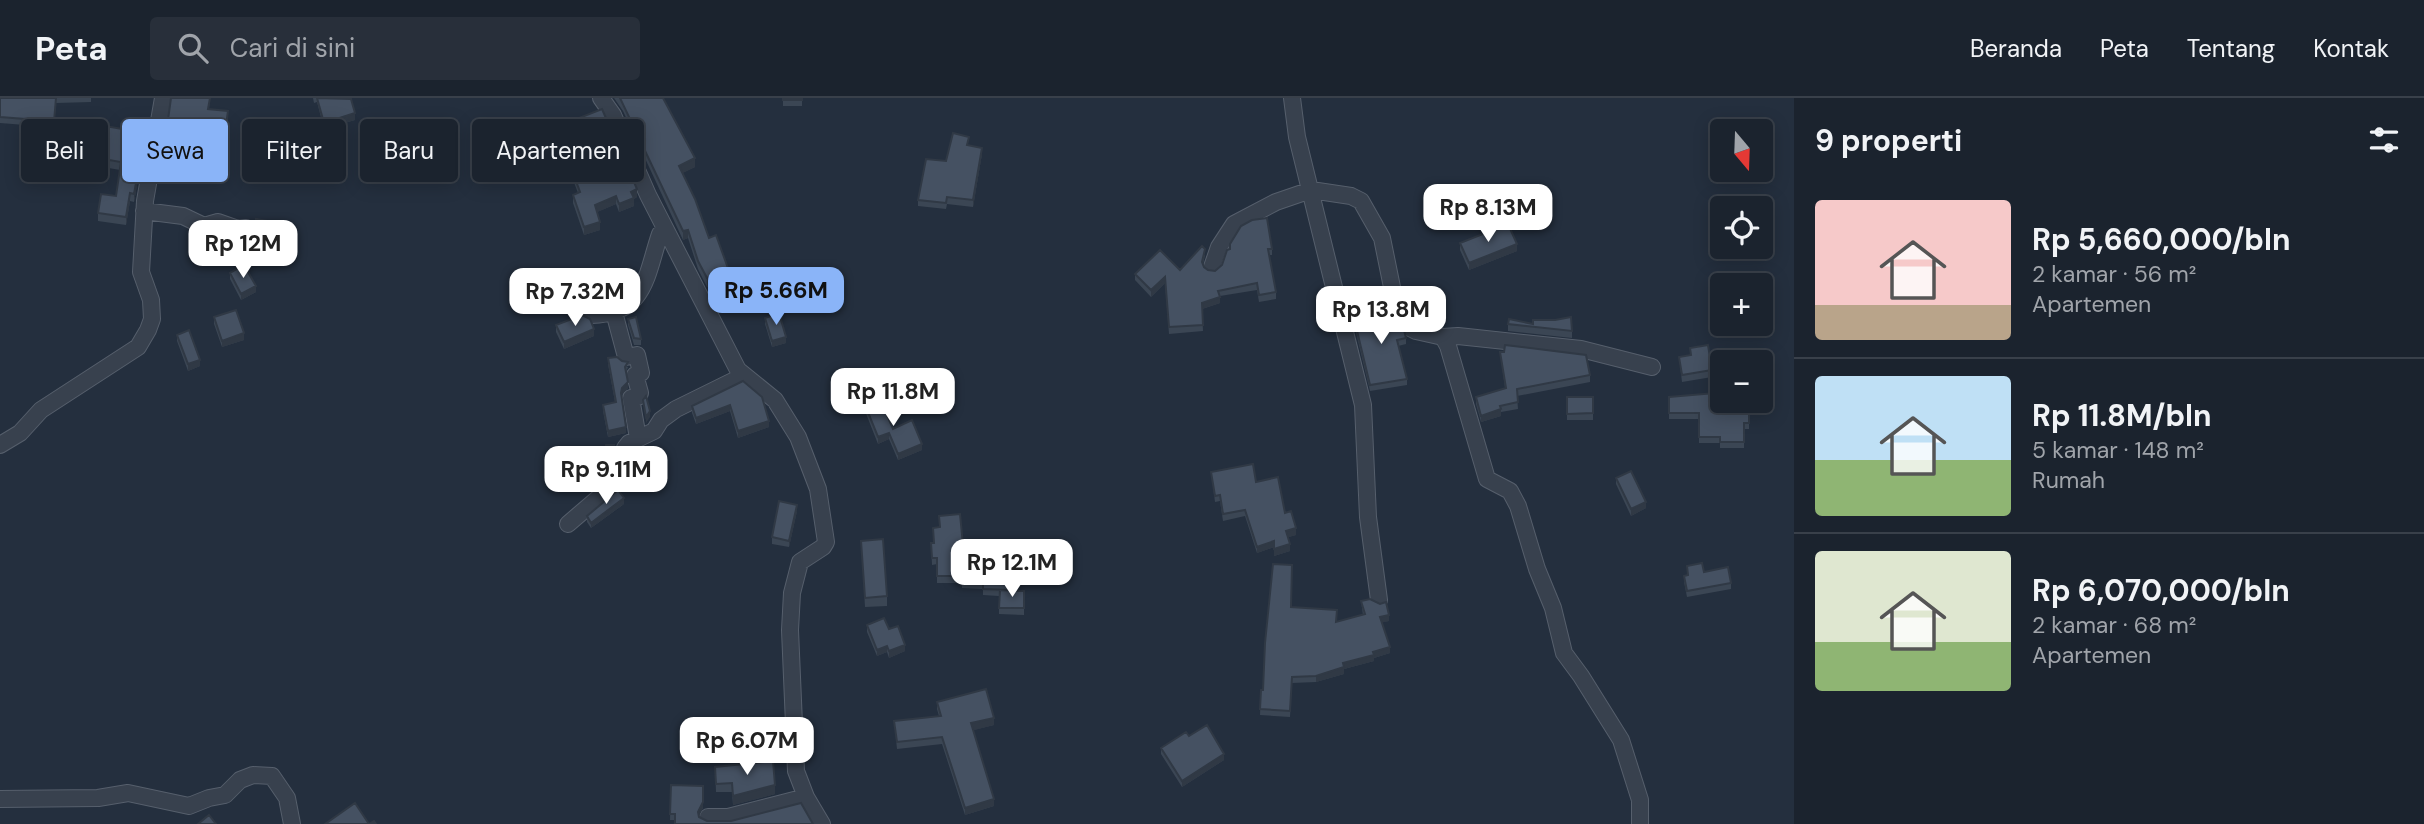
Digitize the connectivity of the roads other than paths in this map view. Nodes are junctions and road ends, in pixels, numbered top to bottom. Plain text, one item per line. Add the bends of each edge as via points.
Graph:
1 (163, 98) edge
2 (601, 98) edge
3 (1292, 98) edge
4 (1311, 190) junction
5 (144, 211) junction
6 (246, 228) dead end
7 (666, 230) junction
8 (1212, 267) dead end
9 (614, 312) junction
10 (591, 315) dead end
11 (1443, 337) junction
12 (1652, 367) dead end
13 (743, 376) junction
14 (638, 438) junction
15 (0, 445) edge
16 (568, 524) dead end
17 (1379, 600) edge
18 (806, 797) junction
19 (0, 799) edge
20 (708, 817) dead end
21 (292, 824) edge
22 (822, 824) edge
23 (1640, 824) edge

1 - 5 street
2 - 7 street
3 - 4 street
4 - 8 street via 1234,224
4 - 11 street via 1362,201 1386,251 1402,321 1416,331
4 - 17 street via 1363,405 1368,517
5 - 6 street via 183,216 204,226 218,222
5 - 15 street via 141,272 152,319 138,347 41,410 20,433
7 - 9 street via 660,234 645,286
7 - 13 street
9 - 10 street
9 - 14 street via 626,357 636,355 641,373 635,375 640,393 631,398
11 - 12 street via 1581,349
11 - 23 street via 1487,479 1510,491 1518,506 1564,653 1621,740 1640,800
13 - 14 street via 676,409 661,419 654,431
13 - 18 street via 775,400 798,438 818,488 825,521 826,542 800,562 792,593 796,771
14 - 16 street via 625,448 624,476
18 - 20 street via 728,817
18 - 22 street
19 - 21 street via 98,798 128,793 189,806 225,794 253,775 272,776 287,798

